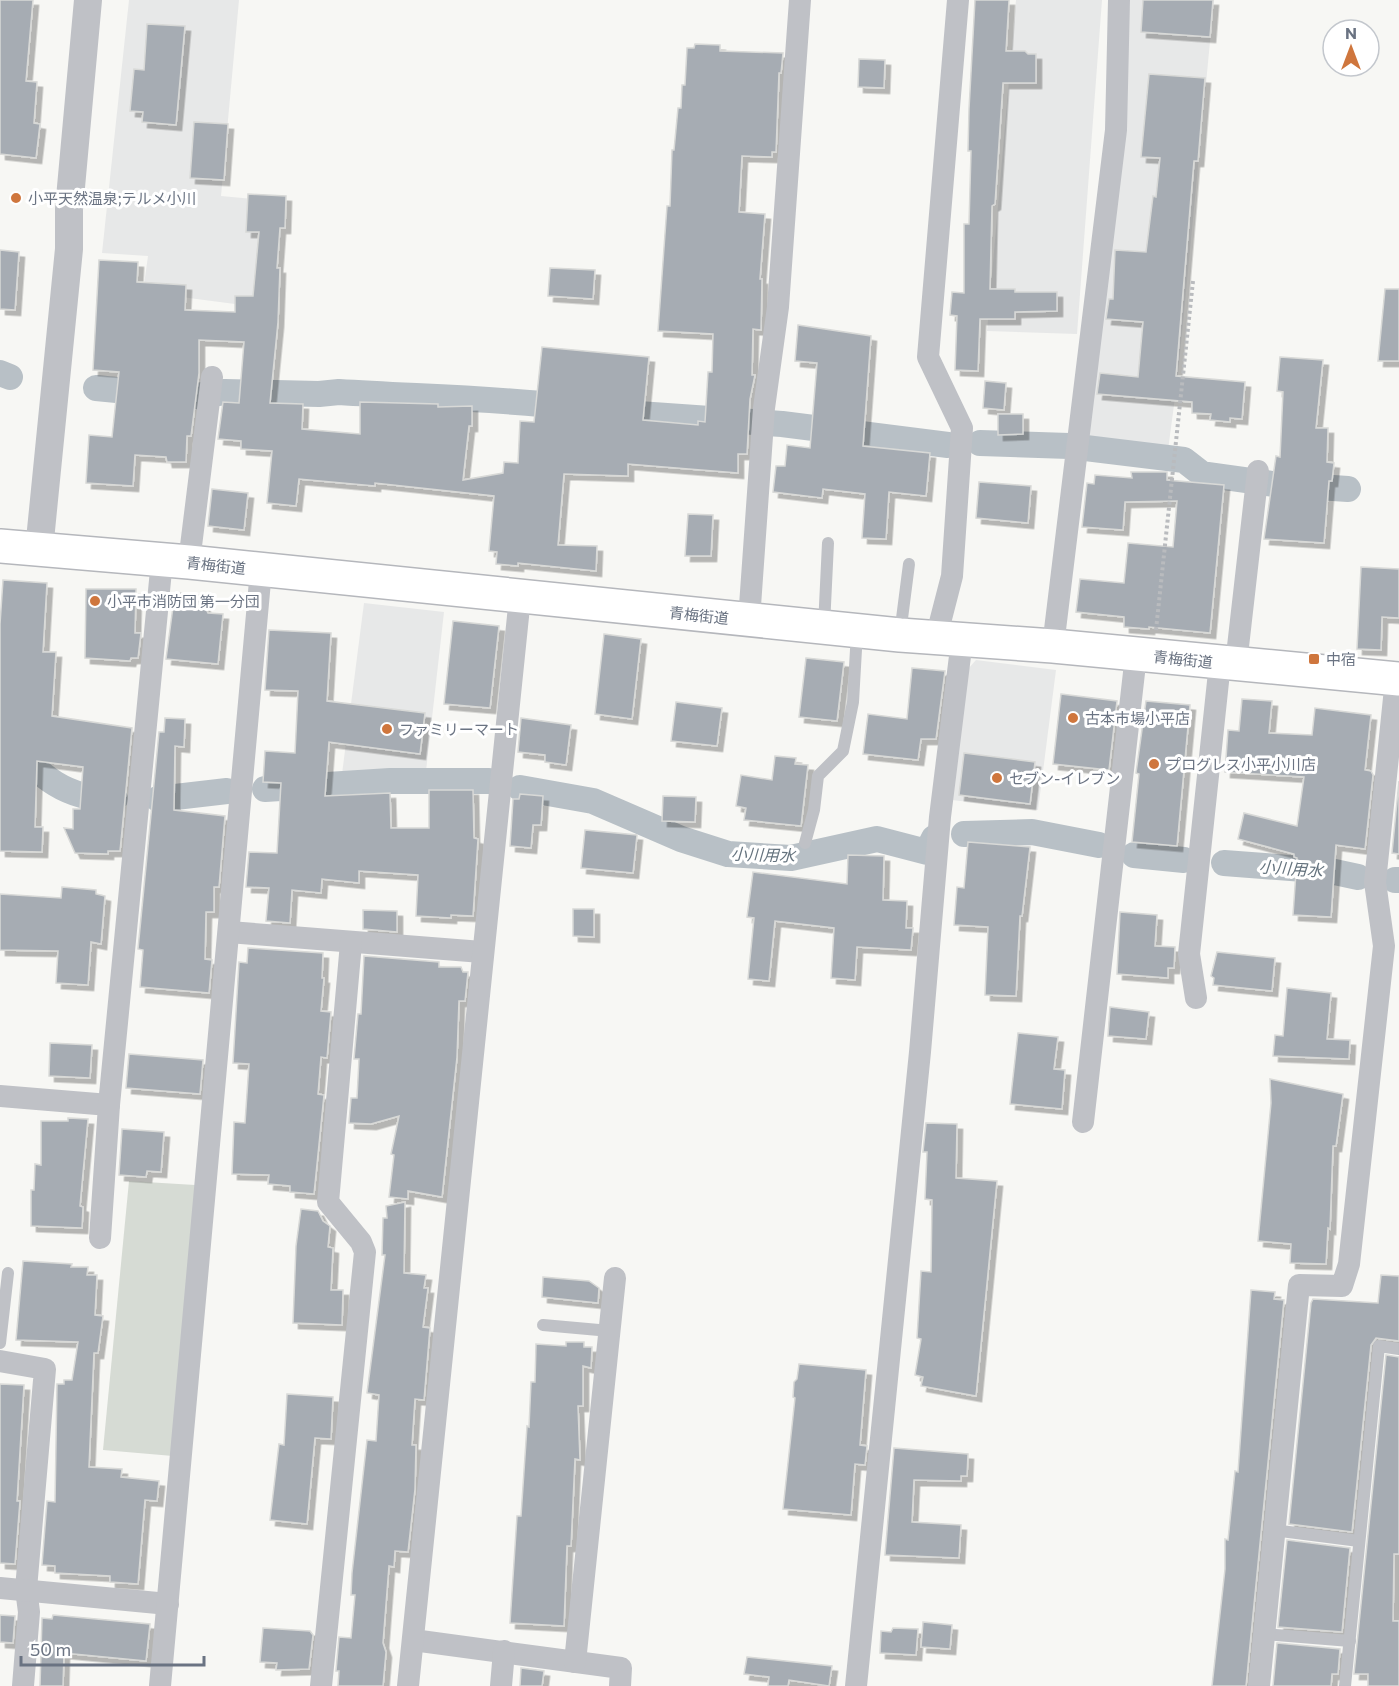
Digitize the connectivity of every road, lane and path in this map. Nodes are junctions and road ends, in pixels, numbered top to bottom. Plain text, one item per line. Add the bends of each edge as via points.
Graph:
1 (88, 0) edge
2 (800, 0) edge
3 (958, 0) edge
4 (1119, 0) edge
5 (1192, 281) dead end
6 (212, 377) dead end
7 (1257, 481) dead end
8 (828, 543) dead end
9 (0, 546) edge
10 (39, 550) junction
11 (176, 561) junction
12 (909, 564) dead end
13 (261, 570) junction
14 (520, 597) junction
15 (749, 620) junction
16 (824, 627) junction
17 (857, 630) junction
18 (900, 635) junction
19 (949, 639) junction
20 (1053, 646) junction
21 (1146, 647) junction
22 (1228, 663) junction
23 (1397, 679) edge
24 (805, 843) dead end
25 (229, 932) junction
26 (351, 943) junction
27 (482, 952) junction
28 (1196, 998) dead end
29 (0, 1096) edge
30 (109, 1105) junction
31 (1083, 1122) dead end
32 (100, 1238) dead end
33 (8, 1272) dead end
34 (615, 1278) dead end
35 (543, 1325) dead end
36 (610, 1332) junction
37 (0, 1343) edge
38 (1399, 1349) edge
39 (0, 1361) edge
40 (1273, 1530) junction
41 (1359, 1541) junction
42 (0, 1588) edge
43 (26, 1589) junction
44 (168, 1604) junction
45 (1263, 1634) junction
46 (413, 1640) junction
47 (1350, 1641) junction
48 (504, 1651) junction
49 (575, 1662) junction
50 (23, 1686) edge
51 (160, 1686) edge
52 (321, 1686) edge
53 (408, 1686) edge
54 (501, 1686) edge
55 (620, 1686) edge
56 (856, 1686) edge
57 (1259, 1686) edge
58 (1345, 1686) edge

1 - 10 street via 69,209 69,249
2 - 15 street via 778,307 761,438
3 - 19 street via 928,357 962,428
4 - 20 street via 1116,130
5 - 21 path
6 - 11 street via 210,404
7 - 22 street
8 - 16 lane
9 - 10 main road, 青梅街道
10 - 11 main road, 青梅街道
11 - 13 main road, 青梅街道
11 - 30 street
12 - 18 lane
13 - 14 main road, 青梅街道
13 - 25 street
14 - 15 main road, 青梅街道
14 - 27 street
15 - 16 main road, 青梅街道
16 - 17 main road, 青梅街道
17 - 18 main road, 青梅街道
17 - 24 lane via 853,702 843,751 818,776
18 - 19 main road, 青梅街道
19 - 20 main road, 青梅街道
19 - 56 street via 940,817 920,1053
20 - 21 main road, 青梅街道
21 - 22 main road, 青梅街道
21 - 31 street
22 - 23 main road, 青梅街道
22 - 28 street via 1189,954
23 - 40 street via 1375,882 1384,946 1349,1264 1342,1286 1299,1285
25 - 26 street
25 - 44 street
26 - 27 street
26 - 52 street via 328,1202 365,1252
27 - 46 street
29 - 30 street
30 - 32 street
33 - 37 lane
34 - 36 street
35 - 36 lane
36 - 49 street
38 - 41 lane via 1379,1346
39 - 43 street via 45,1369
40 - 41 lane
40 - 45 street
41 - 47 lane
42 - 43 street
43 - 44 street
43 - 50 street
44 - 51 street
45 - 47 lane
45 - 57 street
46 - 48 street
46 - 53 street
47 - 58 lane
48 - 49 street
48 - 54 street
49 - 55 street via 621,1668

